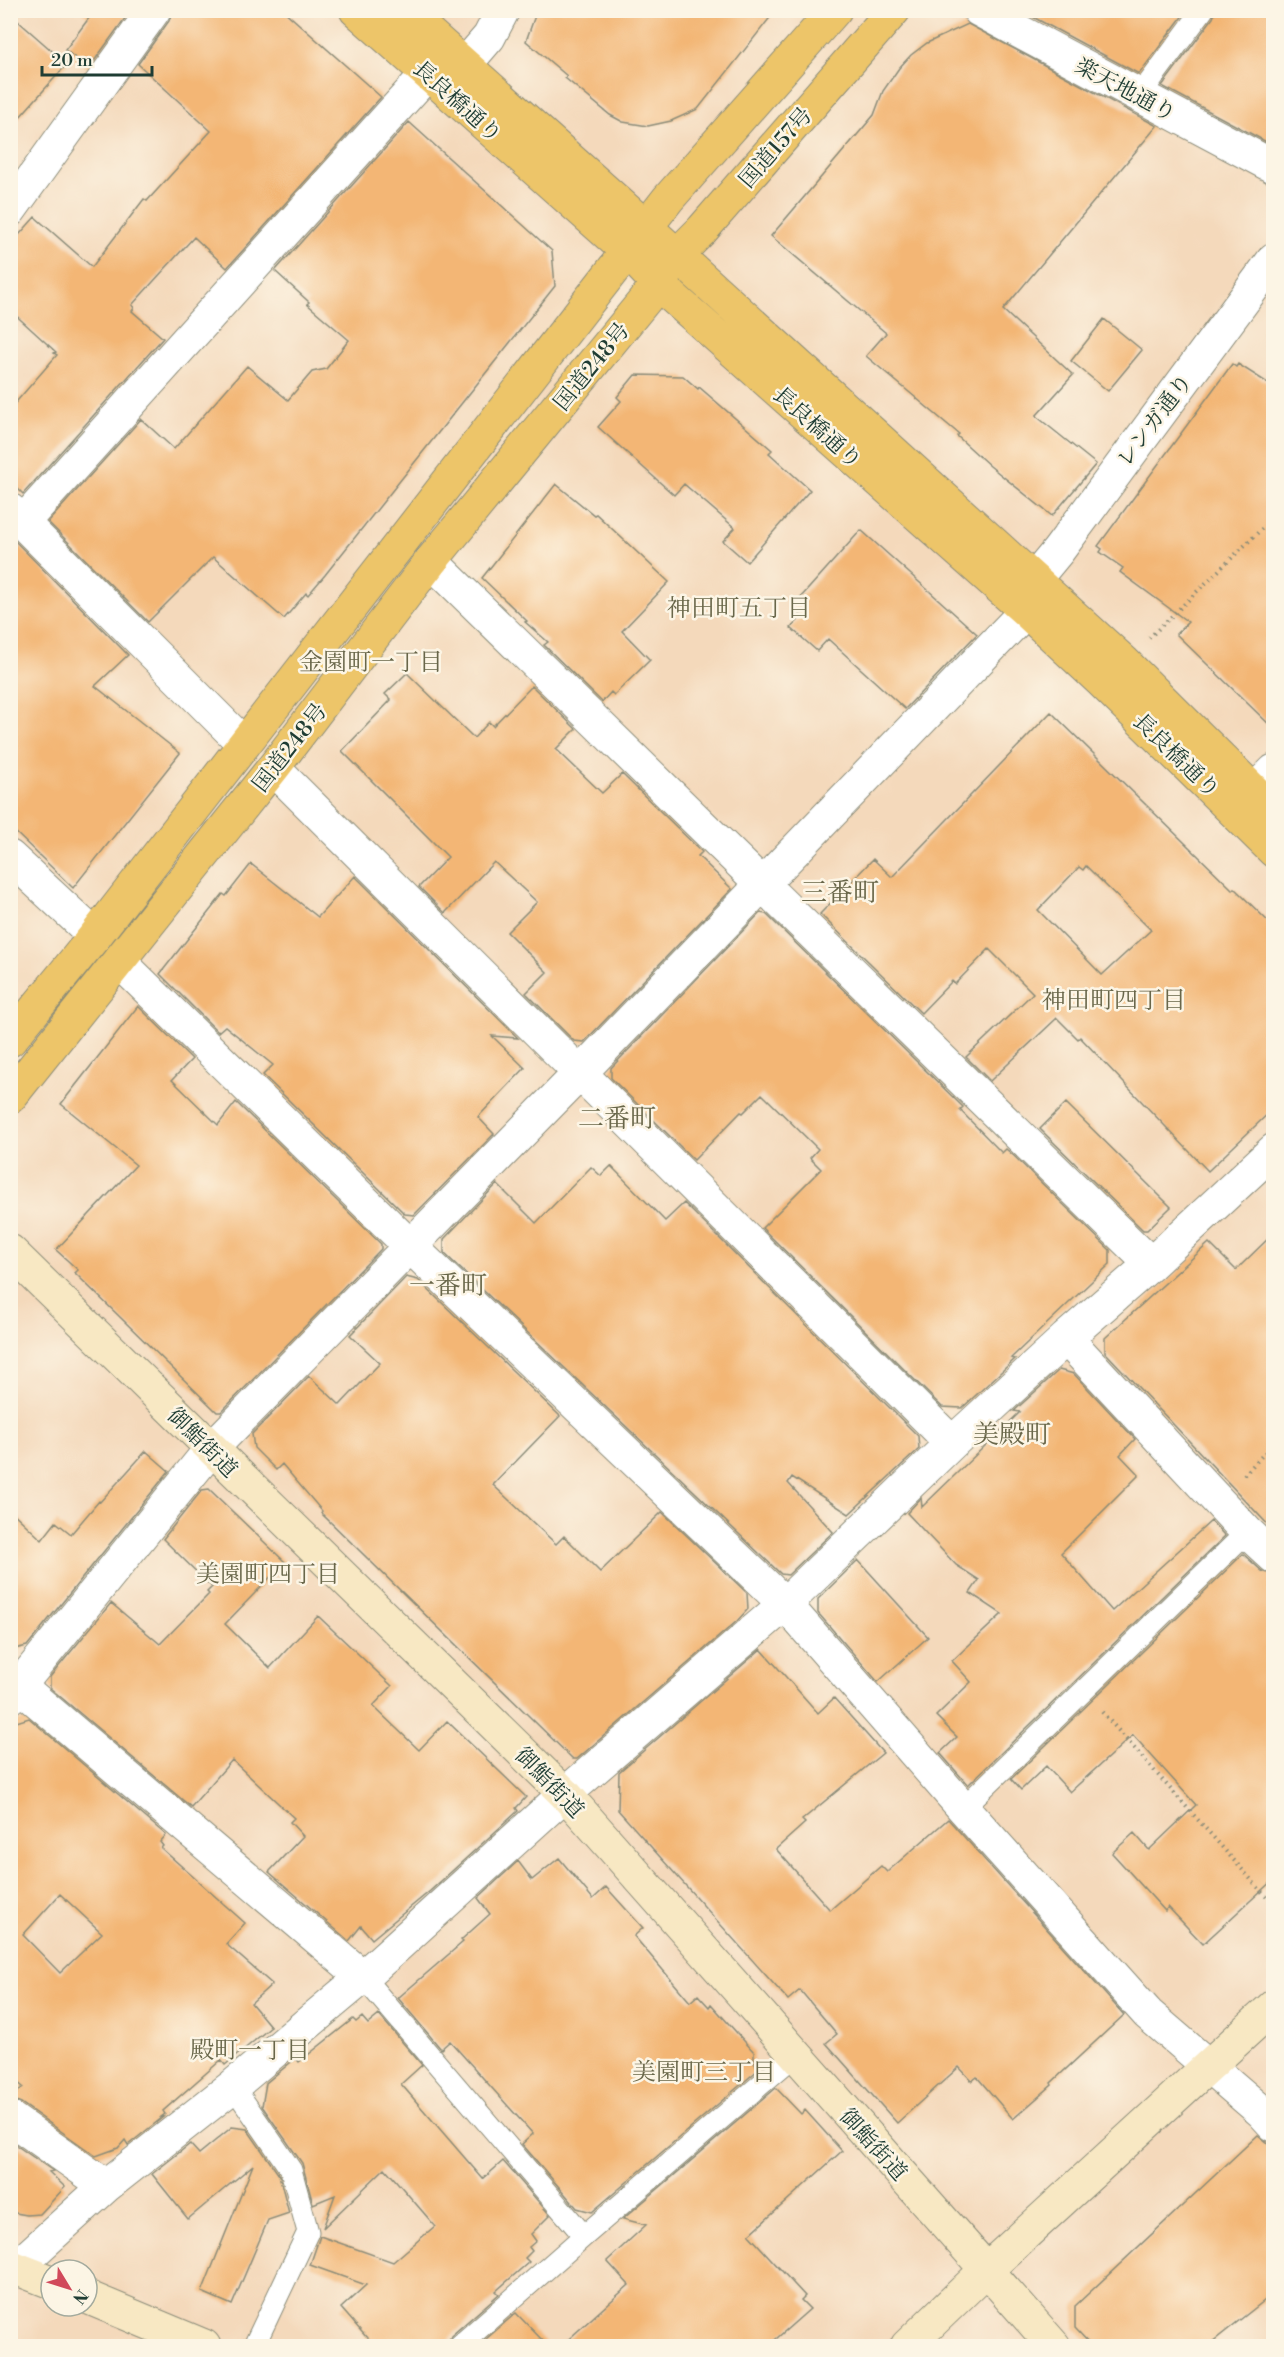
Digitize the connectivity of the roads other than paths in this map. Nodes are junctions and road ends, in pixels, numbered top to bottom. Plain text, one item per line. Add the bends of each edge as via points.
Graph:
1 (154, 10) edge
2 (356, 10) edge
3 (403, 10) edge
4 (503, 10) edge
5 (835, 10) edge
6 (894, 10) edge
7 (979, 10) edge
8 (1203, 10) edge
9 (464, 66) junction
10 (427, 74) junction
11 (1139, 96) junction
12 (1274, 168) edge
13 (10, 210) edge
14 (637, 240) junction
15 (676, 256) junction
16 (1274, 259) edge
17 (658, 284) junction
18 (17, 516) edge
19 (431, 561) junction
20 (1030, 595) junction
21 (244, 744) junction
22 (273, 768) junction
23 (1267, 791) edge
24 (1274, 851) edge
25 (10, 857) edge
26 (763, 885) junction
27 (95, 936) junction
28 (120, 962) junction
29 (10, 1040) edge
30 (581, 1072) junction
31 (10, 1097) edge
32 (1274, 1150) edge
33 (411, 1246) junction
34 (10, 1251) edge
35 (1151, 1264) junction
36 (1066, 1338) junction
37 (952, 1443) junction
38 (211, 1449) junction
39 (1247, 1532) junction
40 (1274, 1557) edge
41 (785, 1604) junction
42 (14, 1687) edge
43 (565, 1794) junction
44 (963, 1808) junction
45 (363, 1977) junction
46 (1274, 2006) edge
47 (795, 2055) junction
48 (1208, 2067) junction
49 (233, 2086) junction
50 (10, 2118) edge
51 (1274, 2125) edge
52 (106, 2186) junction
53 (584, 2236) junction
54 (13, 2269) edge
55 (986, 2270) junction
56 (39, 2278) edge
57 (99, 2302) edge
58 (204, 2346) edge
59 (254, 2346) edge
60 (459, 2346) edge
61 (907, 2346) edge
62 (1054, 2346) edge

1 - 13 street
2 - 10 highway, 長良橋通り
3 - 9 highway, 長良橋通り
4 - 9 street via 489,37
5 - 14 highway, 国道157号
6 - 15 highway, 国道157号
7 - 11 street, 楽天地通り
8 - 11 lane
9 - 14 highway, 長良橋通り
10 - 14 highway, 長良橋通り
10 - 18 street
11 - 12 street, 楽天地通り
14 - 15 highway, 長良橋通り
14 - 17 highway, 長良橋通り
14 - 21 highway, 国道248号
15 - 17 highway, 国道157号
15 - 20 highway, 長良橋通り
16 - 20 street, レンガ通り via 1058,551
17 - 19 highway, 国道248号
17 - 20 highway, 長良橋通り
18 - 21 street
19 - 22 highway, 国道248号
19 - 26 street
20 - 23 highway, 長良橋通り via 1124,662
20 - 24 highway, 長良橋通り via 1110,690
20 - 26 street, レンガ通り
21 - 27 highway, 国道248号
22 - 28 highway, 国道248号
22 - 30 street
25 - 27 street
26 - 30 street, レンガ通り
26 - 35 street
27 - 29 highway, 国道248号
28 - 31 highway, 国道248号
28 - 33 street
30 - 33 street, レンガ通り
30 - 37 street
32 - 35 street
33 - 38 street, レンガ通り
33 - 41 street
34 - 38 street, 御鮨街道
35 - 36 street
36 - 37 street
36 - 39 street
37 - 41 street
38 - 42 street, レンガ通り
38 - 43 street, 御鮨街道
39 - 40 street
39 - 44 lane
41 - 43 street
41 - 44 street
42 - 45 street
43 - 45 street
43 - 47 street, 御鮨街道
44 - 48 street via 1148,2014
45 - 49 street
45 - 53 lane
46 - 48 street
47 - 53 lane
47 - 55 street, 御鮨街道
48 - 51 street
48 - 55 street
49 - 52 street
49 - 59 lane via 291,2170 308,2232
50 - 52 street
52 - 54 street
53 - 60 lane
54 - 56 street
55 - 61 street
55 - 62 street, 御鮨街道
57 - 58 street

